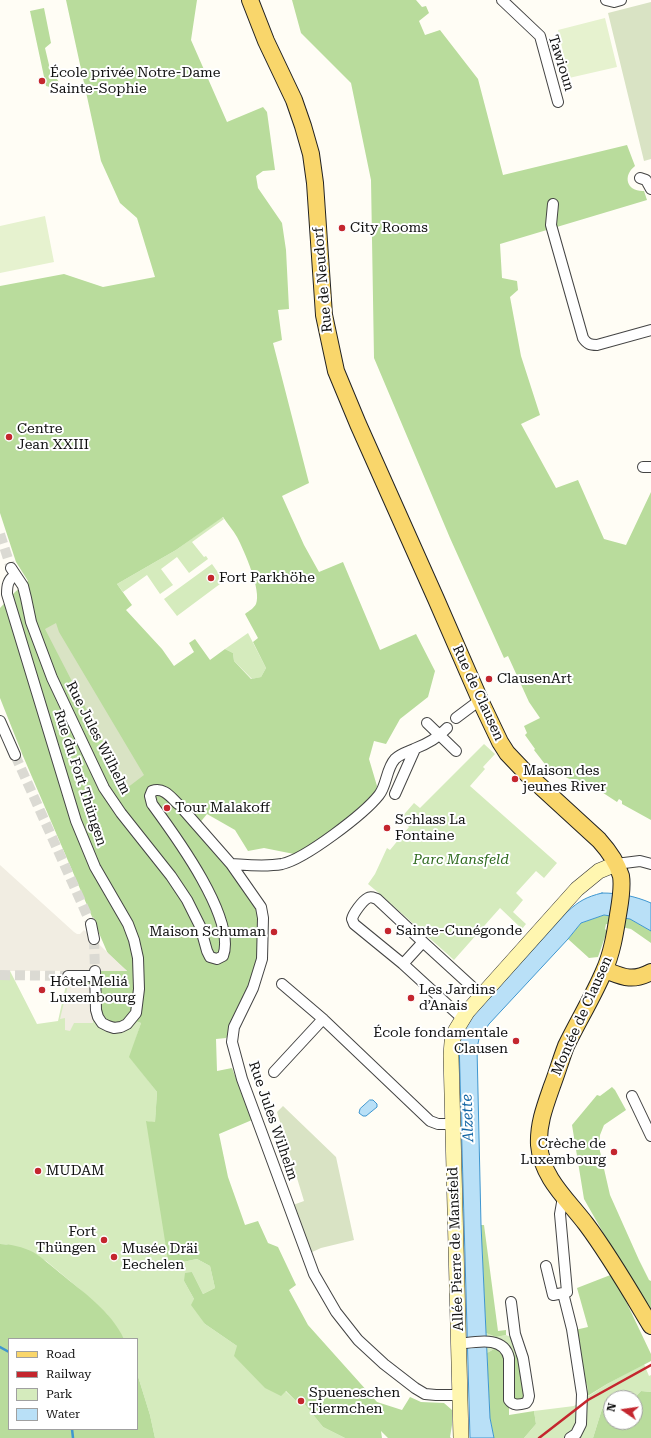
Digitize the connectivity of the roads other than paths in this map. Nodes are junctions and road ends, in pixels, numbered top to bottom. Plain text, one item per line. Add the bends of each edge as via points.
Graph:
1 (250, 0) edge
2 (502, 0) edge
3 (606, 0) edge
4 (622, 0) edge
5 (558, 102) dead end
6 (640, 178) dead end
7 (651, 189) edge
8 (553, 204) dead end
9 (651, 330) edge
10 (13, 572) joint
11 (436, 599) joint
12 (480, 700) junction
13 (456, 718) dead end
14 (0, 720) edge
15 (427, 723) dead end
16 (444, 732) junction
17 (415, 749) junction
18 (456, 751) dead end
19 (15, 755) tunnel mouth
20 (395, 794) dead end
21 (230, 864) junction
22 (616, 864) junction
23 (651, 864) edge
24 (90, 924) tunnel mouth
25 (94, 939) tunnel mouth
26 (423, 942) junction
27 (403, 964) junction
28 (605, 970) junction
29 (651, 972) edge
30 (68, 976) tunnel mouth
31 (282, 984) dead end
32 (481, 995) junction
33 (462, 1018) junction
34 (323, 1019) junction
35 (274, 1072) dead end
36 (632, 1096) dead end
37 (452, 1124) junction
38 (651, 1136) edge
39 (563, 1197) junction
40 (546, 1266) dead end
41 (564, 1293) junction
42 (511, 1302) dead end
43 (651, 1326) edge
44 (462, 1343) junction
45 (460, 1395) junction
46 (461, 1438) edge
47 (570, 1438) edge

1 - 11 main road, Rue de Neudorf via 294,100 311,154 324,315 336,372
2 - 5 street, Tawioun via 540,36
3 - 4 street
6 - 7 street via 646,180
8 - 9 street via 551,225 586,343 597,345
10 - 21 street, Rue Jules Wilhelm via 22,586 31,622 52,678 104,788 187,900 200,926 210,957 217,959 223,956 225,950 220,918 208,889 152,804 152,791 158,789 166,792
10 - 30 street, Rue du Fort Thüngen via 7,586 7,594 76,821 95,867 128,924 134,940 138,958 139,989 136,1013 128,1024 121,1027 114,1028 102,1023 96,1010 95,973
11 - 12 main road, Rue de Clausen
12 - 13 street
12 - 22 main road, Rue de Clausen via 507,752 527,774 599,840
14 - 19 street
15 - 16 street
16 - 17 street
16 - 18 street
17 - 20 street
17 - 21 street via 394,760 385,786 361,814 305,855 274,865
21 - 45 street, Rue Jules Wilhelm via 260,907 263,918 262,959 253,988 234,1027 232,1042 242,1079 314,1274 336,1312 358,1340 384,1364 425,1394
22 - 23 street via 640,861
22 - 28 main road, Montée de Clausen via 621,876 621,893 616,928
22 - 32 main road, Allée Pierre de Mansfeld via 599,871 577,889
24 - 25 street
26 - 27 street
26 - 27 street via 372,897 353,914 354,924
26 - 32 street
27 - 33 street
28 - 29 main road via 631,979
28 - 39 main road, Montée de Clausen via 566,1047 540,1121 541,1157 545,1170
31 - 34 street
32 - 33 main road, Allée Pierre de Mansfeld
33 - 37 main road, Allée Pierre de Mansfeld via 454,1036 451,1055
34 - 35 street
34 - 37 street via 430,1121
36 - 38 street
37 - 44 main road, Allée Pierre de Mansfeld
39 - 41 street via 560,1214 567,1292
39 - 43 main road, Montée de Clausen via 590,1229
40 - 41 street via 553,1295
41 - 47 street via 582,1394 580,1424 576,1434
42 - 44 street via 515,1334 523,1358 528,1388 526,1404 511,1404 509,1400 509,1358 508,1352 500,1344
44 - 45 main road, Allée Pierre de Mansfeld
45 - 46 main road, Allée Pierre de Mansfeld

